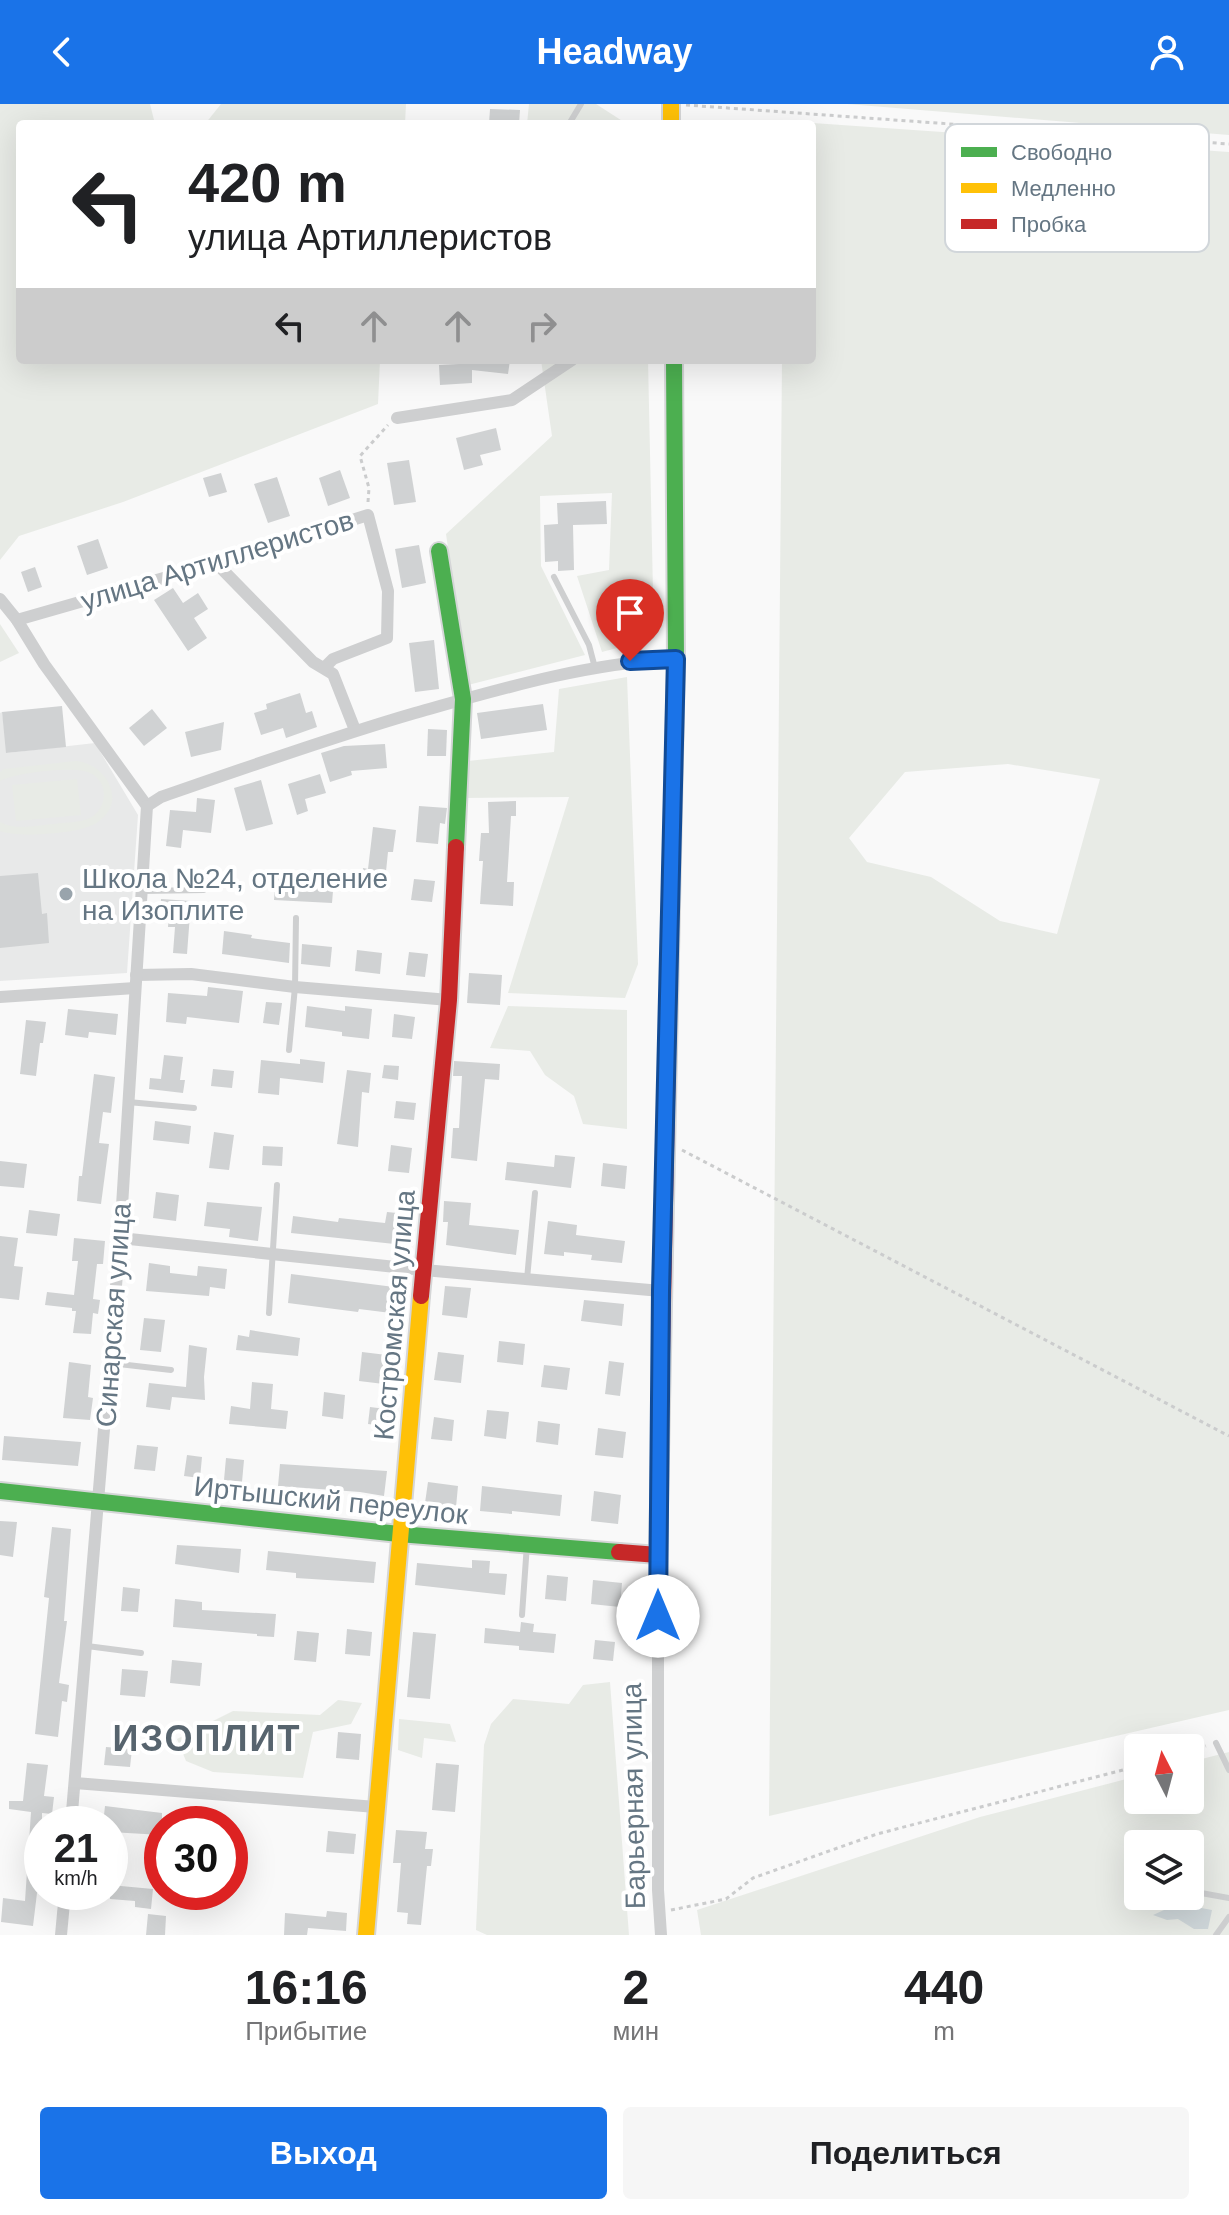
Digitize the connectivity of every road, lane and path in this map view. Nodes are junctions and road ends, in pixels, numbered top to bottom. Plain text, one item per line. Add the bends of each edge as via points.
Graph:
1 (677, 104) edge
2 (953, 124) edge
3 (1209, 143) edge
4 (1229, 144) edge
5 (566, 364) edge
6 (674, 364) edge
7 (397, 418) joint
8 (368, 515) junction
9 (439, 551) dead end
10 (216, 563) junction
11 (554, 577) dead end
12 (0, 599) edge
13 (17, 620) junction
14 (676, 659) junction
15 (324, 668) junction
16 (595, 668) junction
17 (463, 699) junction
18 (355, 730) junction
19 (147, 806) junction
20 (209, 873) dead end
21 (142, 891) junction
22 (296, 918) dead end
23 (136, 982) junction
24 (295, 987) junction
25 (0, 997) edge
26 (449, 1000) junction
27 (289, 1050) dead end
28 (128, 1102) junction
29 (194, 1108) dead end
30 (665, 1141) junction
31 (277, 1185) dead end
32 (535, 1193) dead end
33 (120, 1238) junction
34 (273, 1253) junction
35 (424, 1270) junction
36 (527, 1279) junction
37 (661, 1291) junction
38 (269, 1313) dead end
39 (110, 1363) junction
40 (171, 1370) dead end
41 (1229, 1436) edge
42 (0, 1491) edge
43 (99, 1503) junction
44 (399, 1534) junction
45 (527, 1544) junction
46 (658, 1555) junction
47 (522, 1615) dead end
48 (87, 1646) junction
49 (141, 1653) dead end
50 (1216, 1743) dead end
51 (1124, 1770) edge
52 (1229, 1770) edge
53 (75, 1783) junction
54 (73, 1806) edge
55 (376, 1807) junction
56 (1204, 1894) edge
57 (1229, 1898) edge
58 (63, 1910) edge
59 (660, 1912) junction
60 (1229, 1917) edge
61 (61, 1935) edge
62 (366, 1935) edge
63 (661, 1935) edge
64 (1216, 1935) edge

1 - 2 path
3 - 4 path
5 - 7 street via 512,400
6 - 14 street, Барьерная улица
7 - 8 path via 360,456 369,488
8 - 10 street, улица Артиллеристов
8 - 15 street, улица Артиллеристов via 388,591 387,638 333,659
9 - 17 street, Костромская улица
10 - 13 street, улица Артиллеристов
10 - 15 street
11 - 16 lane
12 - 13 street
13 - 19 street
14 - 16 street
14 - 30 street, Барьерная улица
15 - 18 street via 333,674
16 - 17 street
17 - 18 street
17 - 26 street, Костромская улица
18 - 19 street
19 - 21 street, Синарская улица
20 - 21 lane via 204,890
21 - 23 street, Синарская улица
22 - 24 lane
23 - 24 street via 191,974
23 - 25 street
23 - 28 street, Синарская улица
24 - 26 street
24 - 27 lane
26 - 35 street, Костромская улица
28 - 29 lane
28 - 33 street, Синарская улица
30 - 37 street, Барьерная улица
30 - 41 path
31 - 34 lane
32 - 36 lane
33 - 34 street
33 - 39 street, Синарская улица
34 - 35 street
34 - 38 lane
35 - 36 street
35 - 44 street, Костромская улица
36 - 37 street
37 - 46 street, Барьерная улица
39 - 40 lane
39 - 43 street, Синарская улица
42 - 43 street, Иртышский переулок
43 - 44 street, Иртышский переулок
43 - 48 street, Синарская улица
44 - 45 street, Иртышский переулок
44 - 55 street, Костромская улица
45 - 46 street, Иртышский переулок
45 - 47 lane
46 - 59 street, Барьерная улица
48 - 49 lane
48 - 53 street, Синарская улица
50 - 52 lane
51 - 59 path via 877,1834 753,1878 721,1900
53 - 54 street, Синарская улица
53 - 55 street
55 - 62 street, Костромская улица
56 - 57 lane
58 - 61 street
59 - 63 street, Барьерная улица
60 - 64 lane

